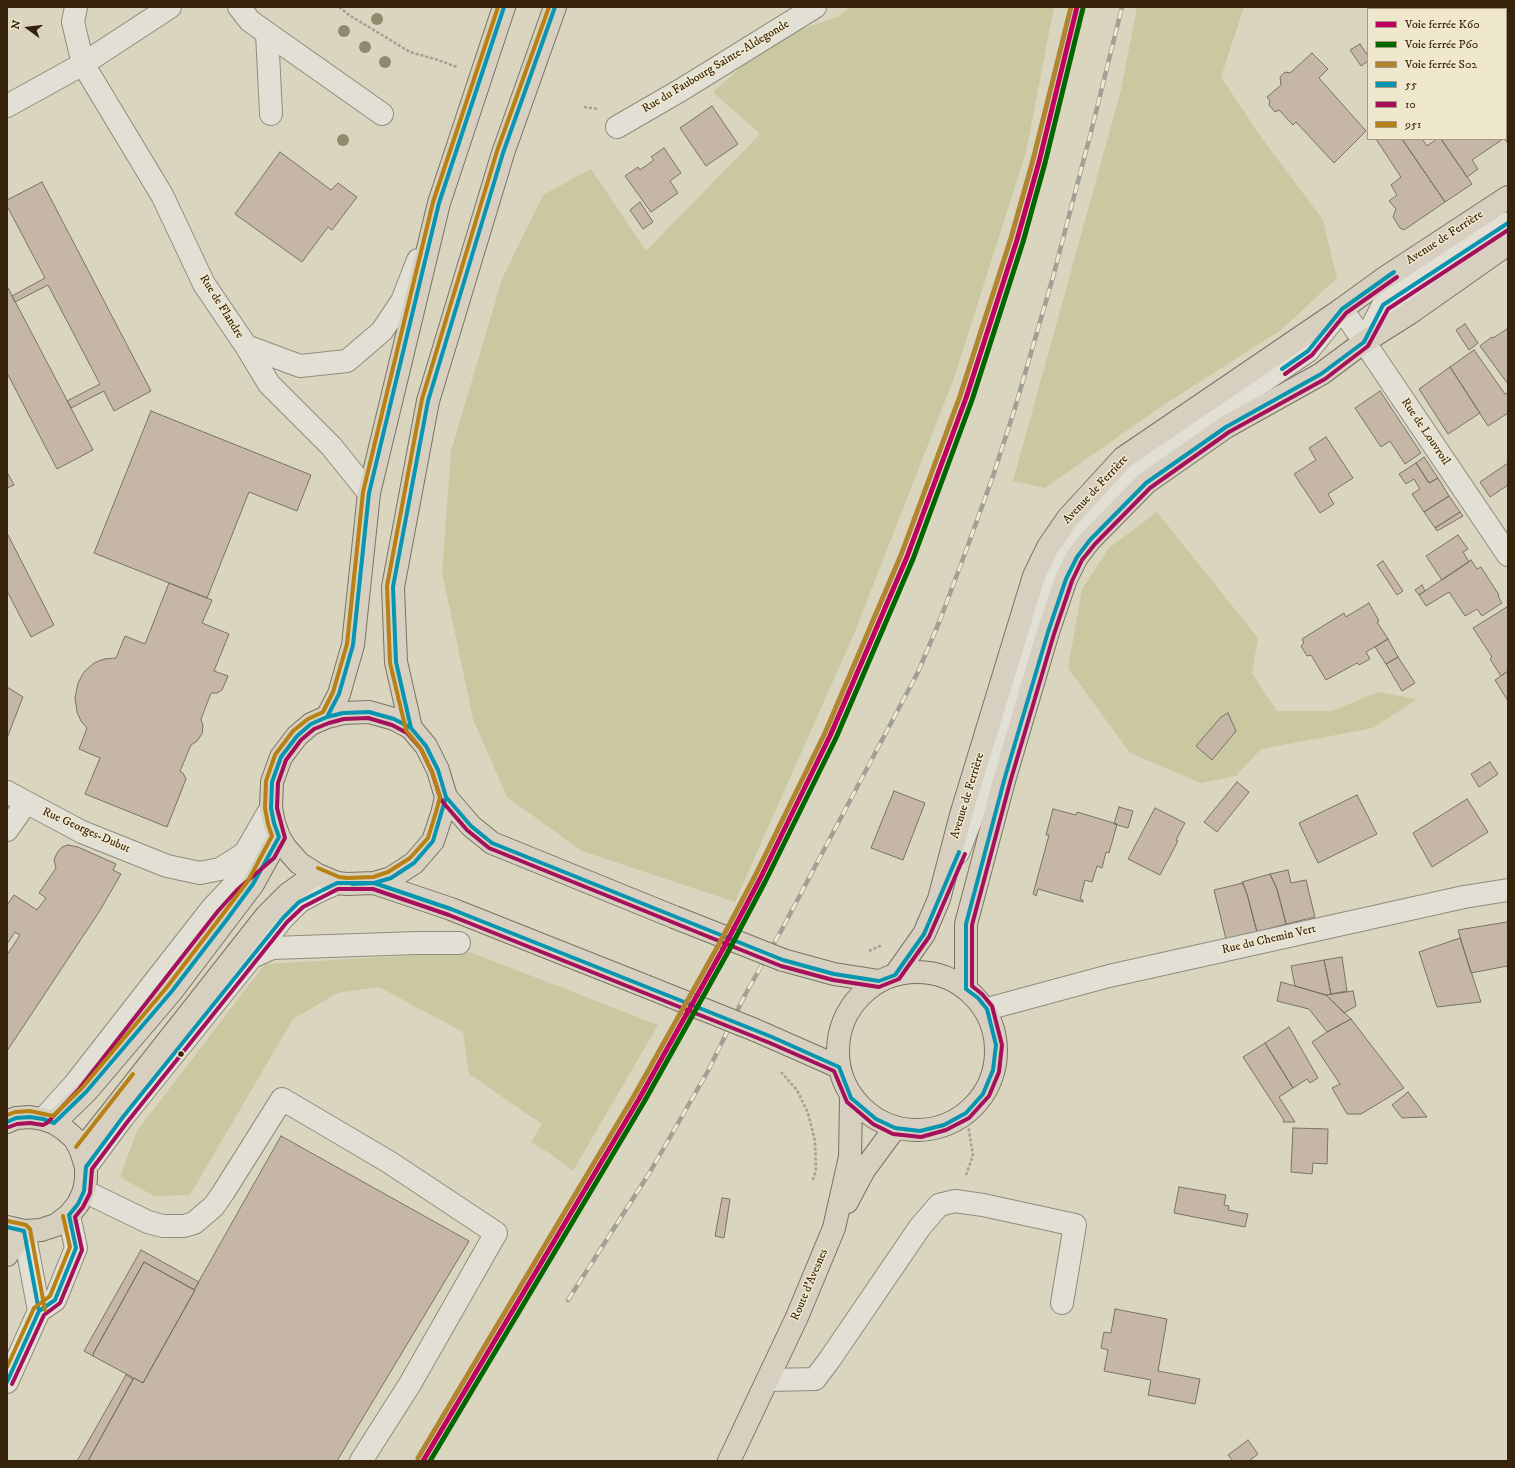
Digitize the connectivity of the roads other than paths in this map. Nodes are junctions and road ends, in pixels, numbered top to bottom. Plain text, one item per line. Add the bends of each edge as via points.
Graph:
1 (76, 7) edge
2 (170, 7) edge
3 (239, 7) edge
4 (504, 7) edge
5 (555, 7) edge
6 (814, 7) edge
7 (267, 33) junction
8 (83, 64) junction
9 (7, 106) edge
10 (270, 114) dead end
11 (382, 114) dead end
12 (617, 127) dead end
13 (1508, 197) edge
14 (439, 203) junction
15 (1508, 223) edge
16 (1508, 244) edge
17 (1342, 309) junction
18 (1364, 342) junction
19 (246, 346) junction
20 (369, 493) junction
21 (1508, 555) edge
22 (327, 717) junction
23 (411, 728) junction
24 (7, 792) edge
25 (446, 797) junction
26 (26, 803) junction
27 (271, 808) junction
28 (7, 830) edge
29 (274, 845) junction
30 (316, 874) junction
31 (374, 882) junction
32 (337, 883) junction
33 (1508, 890) edge
34 (459, 943) dead end
35 (252, 957) junction
36 (887, 978) junction
37 (966, 989) junction
38 (986, 1008) junction
39 (839, 1067) junction
40 (851, 1098) junction
41 (48, 1121) junction
42 (7, 1122) edge
43 (895, 1128) junction
44 (84, 1159) junction
45 (84, 1191) junction
46 (69, 1215) junction
47 (834, 1228) junction
48 (15, 1229) edge
49 (7, 1255) edge
50 (1062, 1303) dead end
51 (39, 1311) junction
52 (768, 1380) junction
53 (7, 1382) edge
54 (361, 1461) edge
55 (729, 1461) edge

1 - 8 street, Rue de Flandre via 73,22
2 - 8 street
3 - 7 street via 250,21
4 - 14 main road
5 - 23 main road via 503,153 428,401 393,587 396,662
6 - 12 street, Rue du Faubourg Sainte-Aldegonde
7 - 10 street
7 - 11 street
8 - 9 street
8 - 19 street, Rue de Flandre via 162,195 204,284
13 - 17 main road, Avenue de Ferrière
14 - 19 street, Rue de Flandre via 402,301 382,331 347,360 300,366
14 - 20 main road
15 - 18 street via 1383,305
16 - 18 main road
17 - 18 street, Rue de Louvroil
17 - 36 main road, Avenue de Ferrière via 1123,458 1064,524 1048,547 1034,576 961,815 939,899 924,934
18 - 21 street, Rue de Louvroil
18 - 37 main road via 1321,374 1226,427 1146,483 1090,540 1077,557 1066,579 1048,632 1005,777 966,924
19 - 20 street via 269,384 331,446
20 - 22 main road via 353,645 339,694
22 - 23 main road via 343,713 369,712 394,719
22 - 27 main road via 312,724 297,736 281,757 272,782
23 - 25 main road via 426,746 438,770
24 - 26 street, Rue Georges-Dubut
25 - 31 main road via 433,841 414,863 391,878
25 - 36 main road, bridge via 471,826 492,843 783,960 834,974
26 - 27 street, Rue Georges-Dubut via 82,832 167,866 200,873 220,869 245,853
26 - 28 street
27 - 29 main road
29 - 30 main road via 285,847 299,863
29 - 41 main road via 253,884 172,991 86,1092
30 - 32 main road
30 - 44 main road via 288,894 266,916
31 - 32 main road
31 - 39 main road, bridge via 451,909 645,986
32 - 35 street via 299,902
33 - 38 street, Rue du Chemin Vert via 1464,897 1140,969
34 - 35 street via 272,948
35 - 44 street via 128,1111
36 - 37 main road via 920,972 944,976
36 - 39 main road via 858,996 845,1017 838,1042
37 - 38 main road
38 - 43 main road via 996,1045 993,1070 983,1094 966,1113 944,1125 920,1130
39 - 40 main road
40 - 43 main road via 876,1119
40 - 47 main road, Route d'Avesnes via 850,1157
41 - 42 main road via 30,1117
41 - 44 main road via 70,1135
43 - 47 main road via 864,1170
44 - 45 main road
45 - 46 main road
45 - 54 street via 148,1222 163,1226 184,1226 194,1223 214,1206 282,1099 389,1162 496,1233 410,1384
46 - 48 main road via 56,1225 40,1230
46 - 51 street via 76,1248 55,1300
47 - 52 main road, Route d'Avesnes
48 - 49 main road
48 - 51 street
50 - 52 street via 1075,1225 983,1204 955,1201 939,1205 920,1227 815,1379
51 - 53 street
52 - 55 main road, Route d'Avesnes

